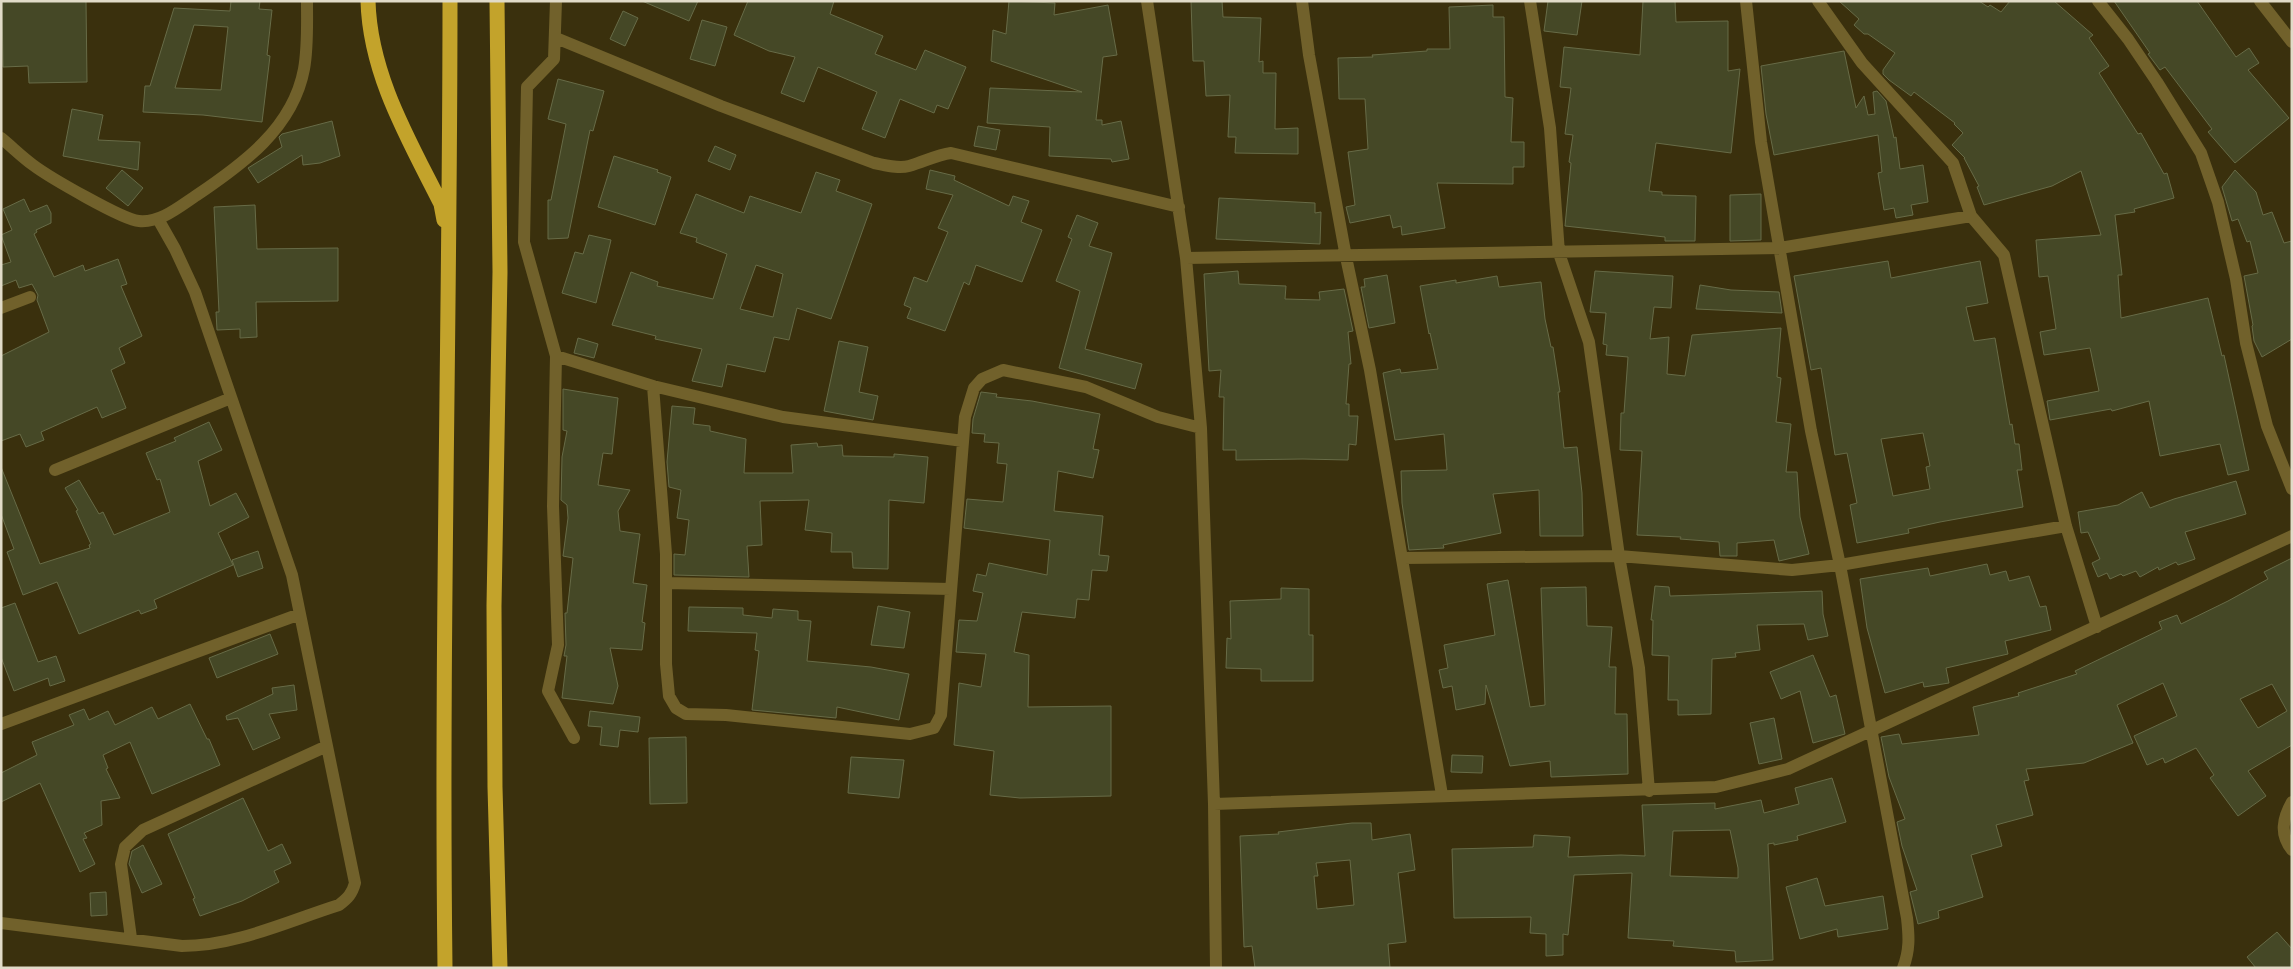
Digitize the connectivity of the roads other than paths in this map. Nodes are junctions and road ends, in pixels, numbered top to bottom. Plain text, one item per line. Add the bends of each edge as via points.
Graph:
1 (307, 1) edge
2 (368, 1) edge
3 (450, 1) edge
4 (497, 1) edge
5 (556, 1) edge
6 (1147, 1) edge
7 (1302, 1) edge
8 (1530, 1) edge
9 (1746, 1) edge
10 (1818, 1) edge
11 (2098, 1) edge
12 (2260, 1) edge
13 (556, 38) junction
14 (2292, 42) edge
15 (1, 138) edge
16 (1179, 206) junction
17 (1971, 216) junction
18 (158, 219) junction
19 (450, 246) junction
20 (1780, 248) junction
21 (1559, 253) junction
22 (1346, 257) junction
23 (1186, 258) junction
24 (30, 296) dead end
25 (1, 308) edge
26 (556, 356) junction
27 (653, 386) junction
28 (231, 398) junction
29 (1201, 428) junction
30 (963, 441) junction
31 (55, 470) dead end
32 (2292, 489) edge
33 (2066, 526) junction
34 (2292, 536) edge
35 (1619, 556) junction
36 (1402, 558) junction
37 (1840, 565) junction
38 (666, 583) junction
39 (951, 589) junction
40 (300, 614) junction
41 (2097, 627) junction
42 (1, 724) edge
43 (1870, 730) junction
44 (574, 738) dead end
45 (327, 746) junction
46 (1649, 791) junction
47 (1442, 795) junction
48 (2292, 802) edge
49 (1214, 804) junction
50 (2292, 850) edge
51 (1, 923) edge
52 (132, 938) junction
53 (445, 968) edge
54 (500, 968) edge
55 (1216, 968) edge
56 (1903, 968) edge

1 - 18 street via 304,68 301,82 282,121 260,148 226,175
2 - 19 highway via 372,40 380,72 393,108 440,204
3 - 19 highway
4 - 54 highway via 500,272 494,615
5 - 13 street
6 - 16 street
7 - 22 street
8 - 21 street via 1550,128
9 - 20 street via 1762,142
10 - 17 street via 1862,63 1953,163
11 - 32 street via 2152,75 2202,154 2218,202 2236,279 2246,344 2268,426
12 - 14 street
13 - 16 street via 874,164 908,166 951,153
13 - 26 street via 554,59 526,87 524,242
15 - 18 street via 33,166 121,216 137,221
16 - 23 street
17 - 20 street
17 - 33 street via 2004,255
18 - 28 street via 195,292
19 - 53 highway via 443,833
20 - 21 street
20 - 37 street via 1811,430
21 - 22 street
21 - 35 street via 1589,342
22 - 23 street
22 - 36 street via 1370,370
23 - 29 street
24 - 25 street
26 - 27 street
26 - 44 street via 553,506 558,645 548,691
27 - 30 street via 783,417
27 - 38 street
28 - 31 street
28 - 40 street via 292,575
29 - 30 street via 1158,417 1086,388 1002,370 982,379 974,388 965,418
29 - 49 street
30 - 39 street
33 - 37 street
33 - 41 street
34 - 41 street
35 - 36 street
35 - 37 street via 1792,570
35 - 46 street via 1639,668
36 - 47 street
37 - 43 street
38 - 39 street
38 - 39 street via 666,664 669,696 676,708 686,714 726,715 910,734 934,728 941,715
40 - 42 street
40 - 45 street
41 - 43 street
43 - 46 street via 1788,768 1716,787
43 - 56 street via 1906,918 1908,953
45 - 52 street via 143,830 125,847 121,864
45 - 52 street via 355,883 348,898 339,905 204,946
46 - 47 street
47 - 49 street
48 - 50 street via 2282,829
49 - 55 street
51 - 52 street

